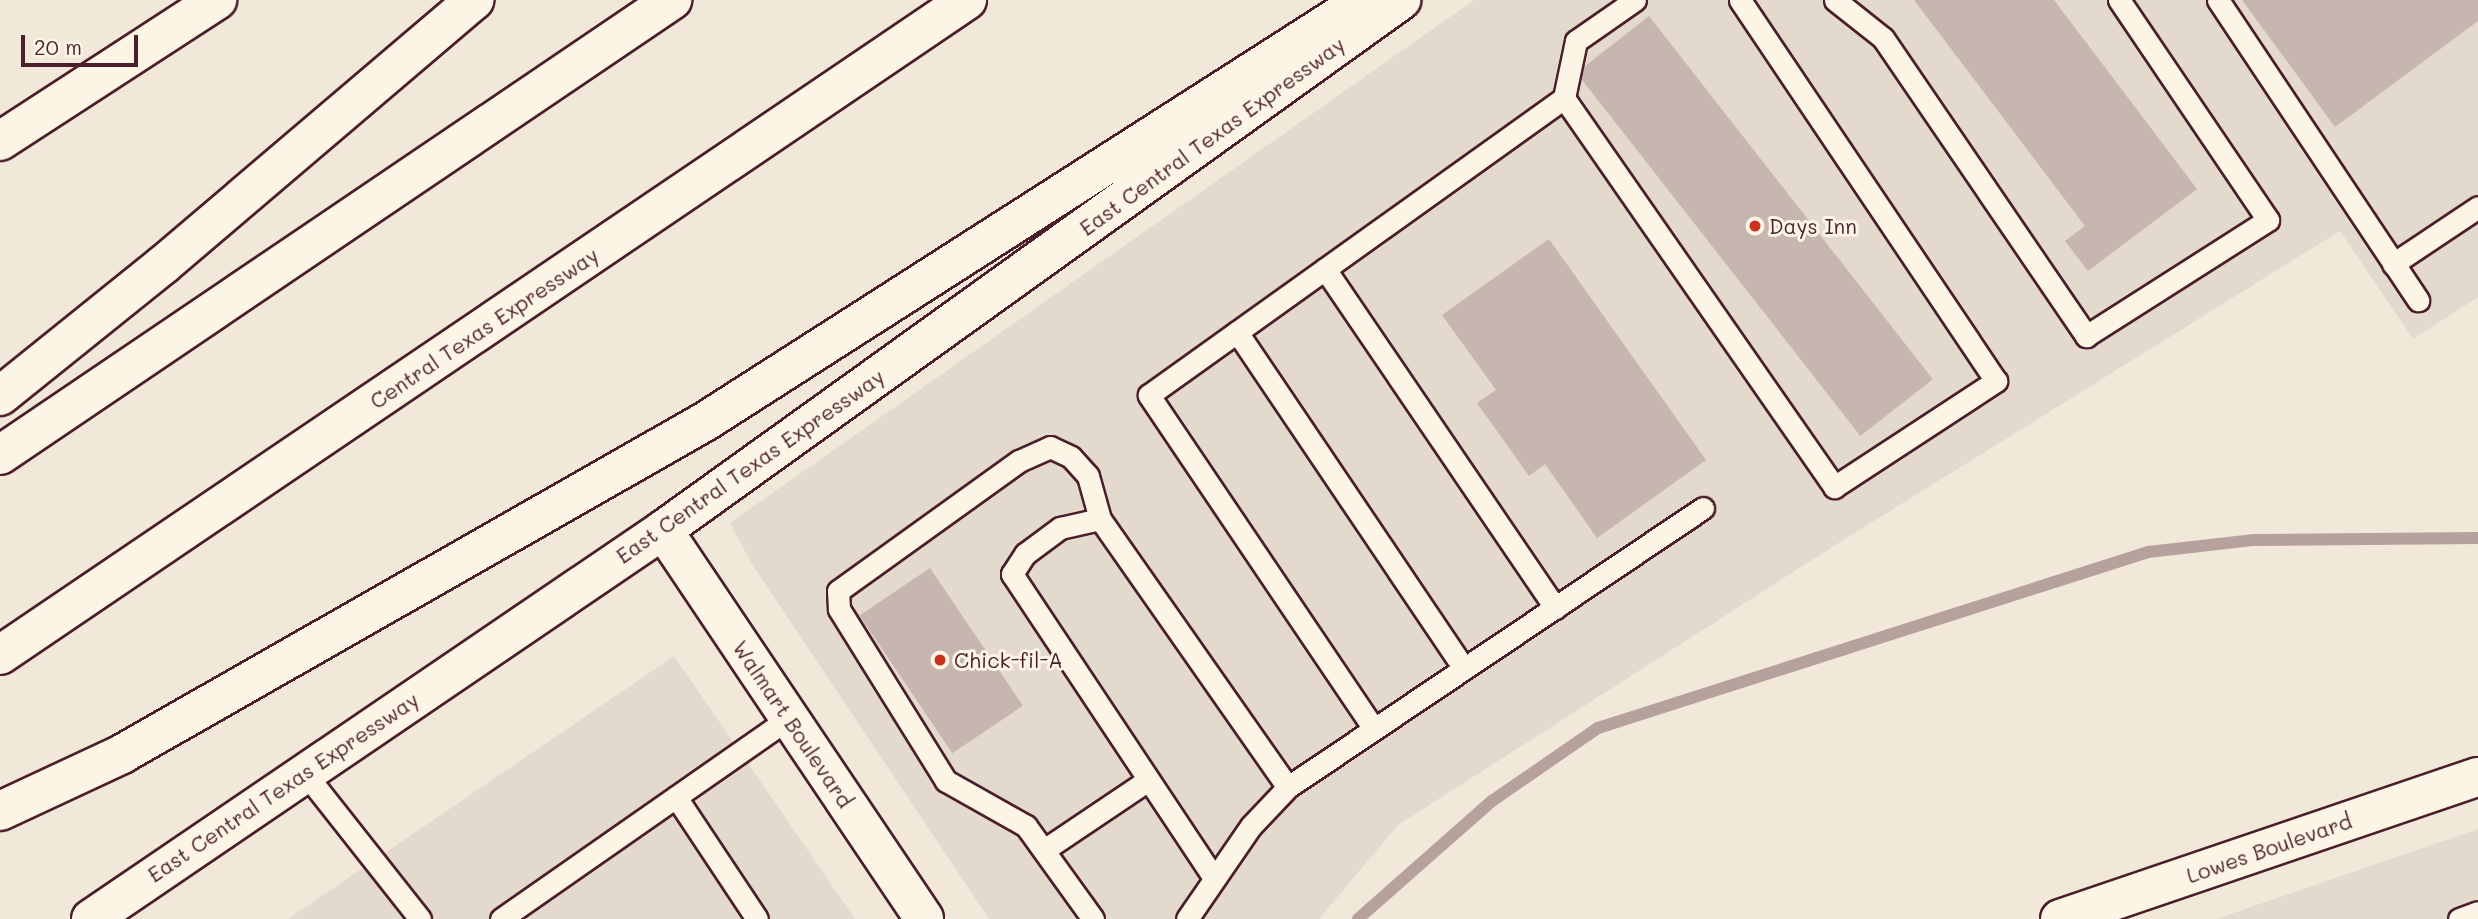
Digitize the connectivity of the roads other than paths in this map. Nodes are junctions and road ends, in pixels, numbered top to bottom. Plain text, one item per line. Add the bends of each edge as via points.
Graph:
1 (217, 0) edge
2 (474, 0) edge
3 (673, 0) edge
4 (967, 0) edge
5 (1364, 0) edge
6 (1401, 0) edge
7 (1635, 0) edge
8 (1740, 0) edge
9 (1835, 0) edge
10 (2119, 0) edge
11 (2218, 0) edge
12 (1564, 98) junction
13 (0, 141) edge
14 (2478, 207) edge
15 (2393, 264) junction
16 (1325, 269) junction
17 (2418, 300) dead end
18 (1237, 332) junction
19 (0, 396) edge
20 (0, 455) edge
21 (1703, 508) dead end
22 (1100, 519) junction
23 (663, 530) junction
24 (1555, 608) junction
25 (0, 656) edge
26 (1464, 669) junction
27 (789, 718) junction
28 (1374, 729) junction
29 (304, 772) junction
30 (2478, 777) edge
31 (1148, 780) junction
32 (1288, 787) junction
33 (676, 797) junction
34 (0, 811) edge
35 (1044, 850) junction
36 (1214, 878) junction
37 (2478, 912) edge
38 (91, 919) edge
39 (420, 919) edge
40 (501, 919) edge
41 (757, 919) edge
42 (924, 919) edge
43 (1093, 919) edge
44 (1187, 919) edge
45 (2060, 919) edge
46 (2459, 919) edge

1 - 13 main road
2 - 19 main road via 163,265
3 - 20 main road
4 - 25 main road, Central Texas Expressway
5 - 34 main road via 706,421 134,747
6 - 23 main road, East Central Texas Expressway
7 - 12 lane via 1576,41
8 - 12 lane via 1996,381 1833,487
9 - 10 lane via 1883,38 2086,336 2268,220
11 - 15 lane
12 - 16 lane
14 - 15 lane
15 - 17 lane
16 - 18 lane
16 - 24 lane
18 - 26 lane
18 - 28 lane via 1149,395
21 - 24 lane
22 - 31 lane via 1060,528 1025,554 1012,574
22 - 32 lane
22 - 35 lane via 1088,476 1071,457 1050,447 1019,461 838,591 839,609 946,781 1026,826
23 - 27 main road, Walmart Boulevard
23 - 29 main road, East Central Texas Expressway
24 - 26 lane
26 - 28 lane
27 - 33 lane
27 - 42 main road, Walmart Boulevard
28 - 32 lane
29 - 38 main road, East Central Texas Expressway
29 - 39 lane
30 - 45 main road, Lowes Boulevard
31 - 35 lane
31 - 36 lane
32 - 36 lane via 1271,801
33 - 40 lane
33 - 41 lane
35 - 43 lane
36 - 44 lane
37 - 46 lane

